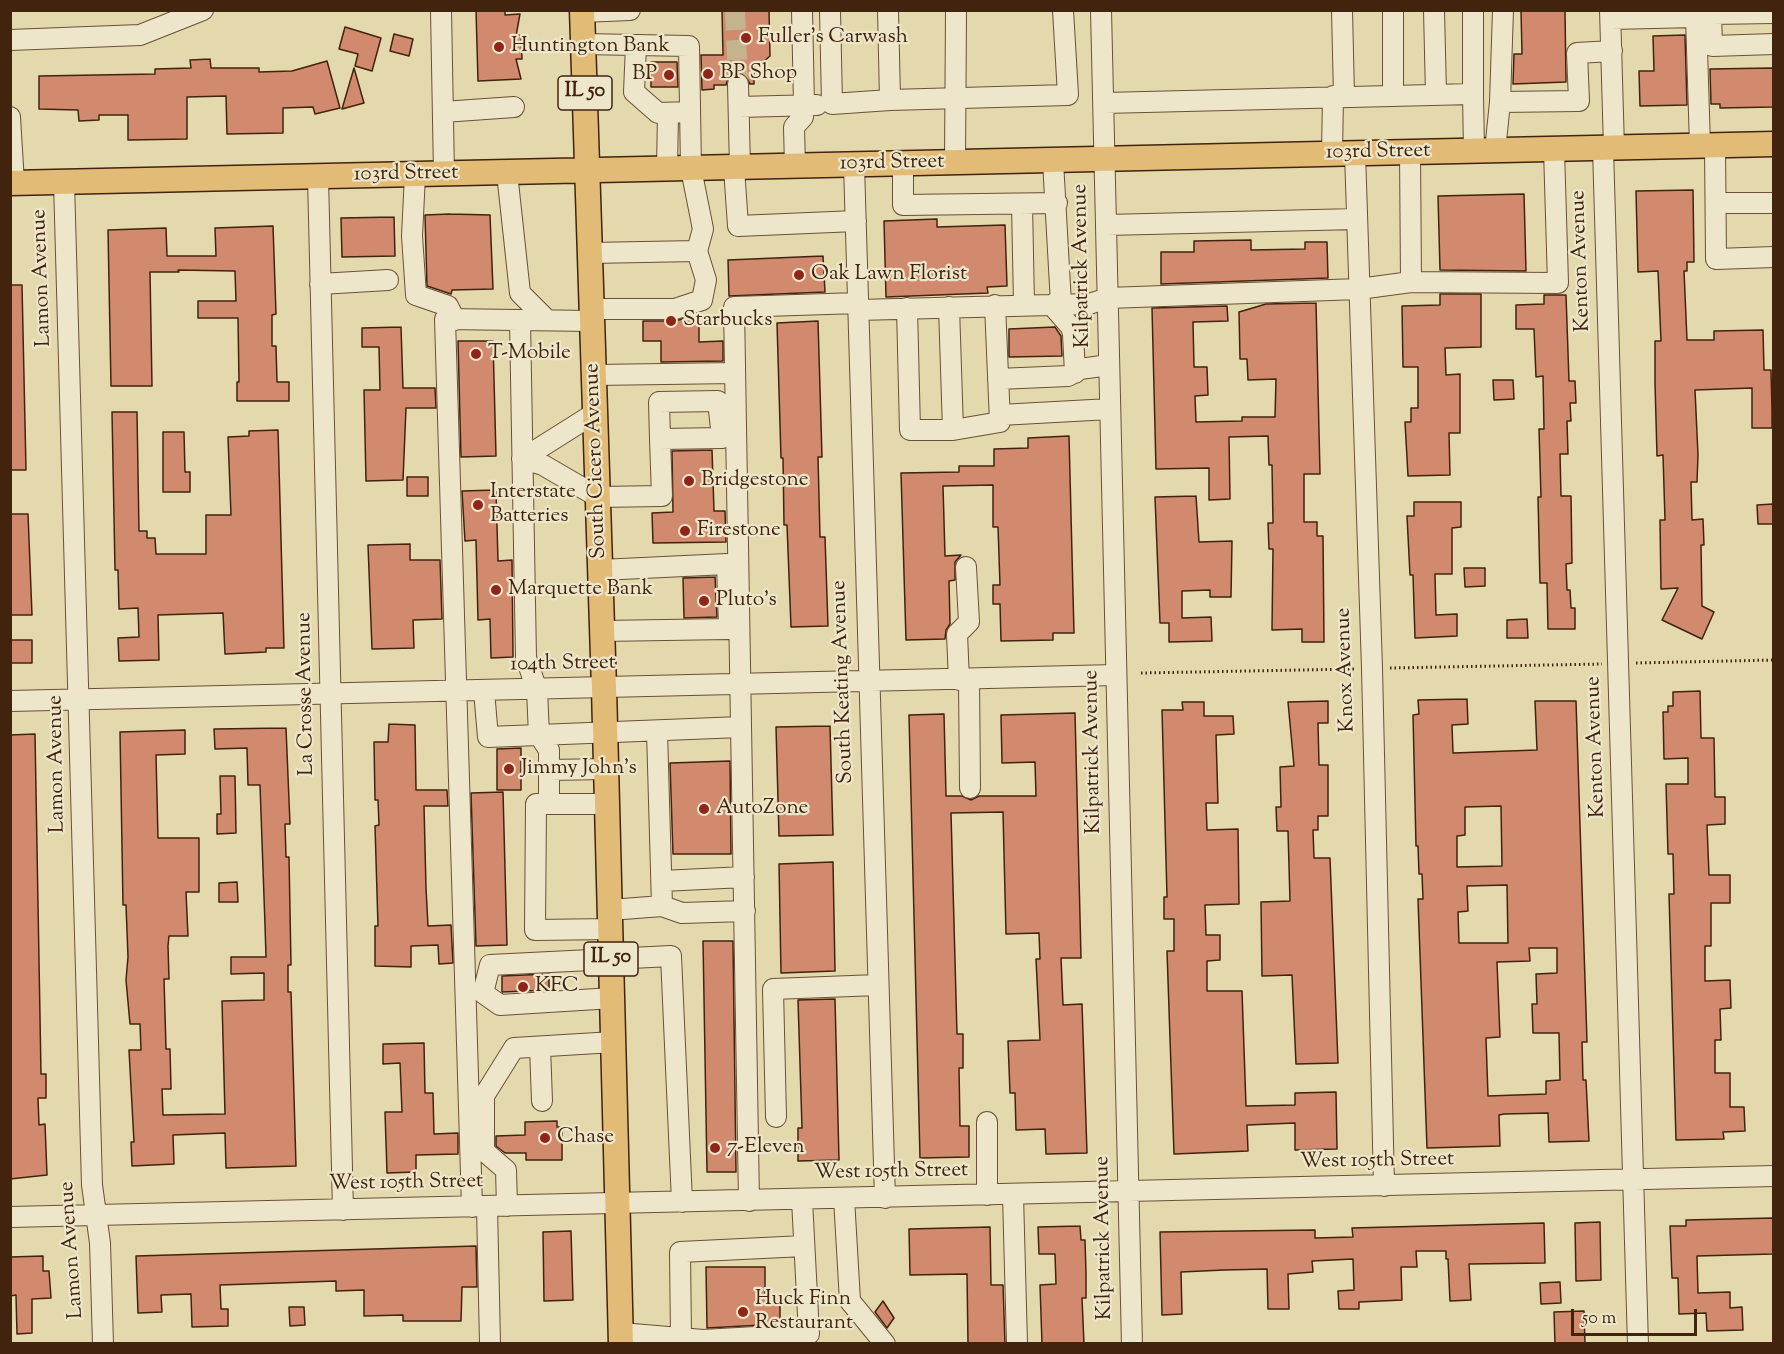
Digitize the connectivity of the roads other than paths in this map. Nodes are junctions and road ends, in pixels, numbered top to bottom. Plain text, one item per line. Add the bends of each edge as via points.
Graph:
1 (203, 10) edge
2 (441, 10) edge
3 (630, 10) edge
4 (802, 10) edge
5 (830, 10) edge
6 (888, 10) edge
7 (956, 10) edge
8 (1063, 10) edge
9 (1101, 10) edge
10 (1342, 10) edge
11 (1393, 10) edge
12 (1434, 10) edge
13 (1473, 10) edge
14 (1503, 10) edge
15 (582, 11) edge
16 (1773, 13) edge
17 (1696, 14) edge
18 (1610, 15) edge
19 (10, 40) edge
20 (583, 44) junction
21 (1773, 44) edge
22 (636, 46) junction
23 (1612, 51) junction
24 (738, 84) tunnel mouth
25 (1613, 88) junction
26 (1579, 90) junction
27 (1436, 94) junction
28 (1473, 94) junction
29 (1393, 95) junction
30 (1339, 96) junction
31 (956, 98) junction
32 (890, 100) junction
33 (1500, 102) junction
34 (832, 104) junction
35 (1104, 104) junction
36 (804, 105) junction
37 (514, 107) dead end
38 (739, 107) junction
39 (443, 112) junction
40 (690, 112) junction
41 (668, 113) junction
42 (10, 117) edge
43 (1773, 144) edge
44 (1707, 146) junction
45 (1609, 148) junction
46 (1554, 150) junction
47 (1485, 151) junction
48 (1410, 152) junction
49 (1344, 153) junction
50 (1105, 160) junction
51 (1053, 161) junction
52 (955, 163) junction
53 (903, 164) junction
54 (854, 165) junction
55 (795, 166) junction
56 (737, 168) junction
57 (679, 169) junction
58 (587, 171) junction
59 (507, 173) junction
60 (444, 174) junction
61 (415, 175) junction
62 (318, 177) junction
63 (64, 182) junction
64 (12, 183) edge
65 (1057, 203) junction
66 (1716, 203) junction
67 (1773, 203) edge
68 (1022, 204) junction
69 (1357, 219) junction
70 (856, 221) junction
71 (1106, 225) junction
72 (696, 251) junction
73 (590, 253) junction
74 (1773, 257) edge
75 (388, 280) dead end
76 (1411, 282) junction
77 (320, 284) junction
78 (1359, 289) junction
79 (1108, 298) junction
80 (1024, 304) junction
81 (1058, 304) junction
82 (995, 305) junction
83 (858, 307) junction
84 (949, 307) junction
85 (907, 308) junction
86 (592, 315) junction
87 (455, 320) junction
88 (520, 320) junction
89 (547, 320) junction
90 (1109, 365) junction
91 (1075, 373) junction
92 (735, 374) junction
93 (594, 375) junction
94 (998, 379) junction
95 (1110, 409) junction
96 (595, 413) junction
97 (999, 415) junction
98 (953, 430) junction
99 (729, 438) junction
100 (660, 439) junction
101 (522, 459) junction
102 (598, 497) junction
103 (966, 567) dead end
104 (600, 570) junction
105 (602, 631) junction
106 (1116, 675) junction
107 (964, 680) junction
108 (868, 682) junction
109 (741, 685) junction
110 (604, 688) junction
111 (537, 690) junction
112 (457, 691) junction
113 (484, 691) junction
114 (331, 694) junction
115 (80, 700) junction
116 (10, 701) edge
117 (741, 728) junction
118 (657, 731) junction
119 (605, 732) junction
120 (539, 735) junction
121 (606, 769) junction
122 (549, 770) junction
123 (970, 788) dead end
124 (549, 804) junction
125 (607, 804) junction
126 (744, 877) junction
127 (662, 881) junction
128 (662, 906) junction
129 (744, 911) junction
130 (610, 920) junction
131 (611, 959) junction
132 (878, 985) junction
133 (612, 998) junction
134 (614, 1042) junction
135 (540, 1047) junction
136 (542, 1101) dead end
137 (776, 1117) dead end
138 (987, 1122) dead end
139 (1773, 1176) edge
140 (1634, 1181) junction
141 (1384, 1186) junction
142 (1128, 1192) junction
143 (987, 1195) junction
144 (1013, 1195) junction
145 (844, 1198) junction
146 (885, 1198) junction
147 (802, 1200) junction
148 (749, 1201) junction
149 (682, 1202) junction
150 (618, 1203) junction
151 (507, 1206) junction
152 (480, 1207) junction
153 (343, 1210) junction
154 (96, 1215) junction
155 (10, 1217) edge
156 (804, 1246) junction
157 (621, 1338) edge
158 (681, 1338) junction
159 (103, 1344) edge
160 (490, 1344) edge
161 (885, 1344) edge
162 (1017, 1344) edge
163 (1132, 1344) edge
164 (1638, 1344) edge

1 - 19 street via 140,35
2 - 39 street
3 - 15 street
4 - 36 street
5 - 34 street
6 - 32 street
7 - 31 street
8 - 31 street via 1068,95
9 - 35 street, Kilpatrick Avenue
10 - 30 street, Knox Avenue
11 - 29 street
12 - 27 street
13 - 28 street
14 - 33 street
15 - 20 main road, South Cicero Avenue / IL 50
16 - 21 street via 1711,14 1712,46
17 - 18 street
17 - 44 street
18 - 23 street, Kenton Avenue
20 - 22 street
20 - 58 main road, South Cicero Avenue / IL 50
22 - 40 street via 689,46
22 - 41 street via 634,92 658,113
23 - 25 street, Kenton Avenue
23 - 26 street via 1577,53
24 - 38 street
25 - 26 street
25 - 45 street, Kenton Avenue
26 - 33 street via 1579,101
27 - 28 street
27 - 29 street
28 - 47 street
29 - 30 street
30 - 35 street
30 - 49 street, Knox Avenue
31 - 32 street
31 - 52 street
32 - 34 street
33 - 47 street
34 - 36 street
35 - 50 street, Kilpatrick Avenue
36 - 38 street
36 - 55 street via 803,117 794,127
37 - 39 street
38 - 56 street
39 - 60 street
40 - 41 street
40 - 57 street
41 - 57 street
42 - 64 street
43 - 44 main road, 103rd Street
44 - 45 main road, 103rd Street
44 - 66 street
45 - 46 main road, 103rd Street
45 - 140 street, Kenton Avenue
46 - 47 main road, 103rd Street
46 - 76 street via 1558,283
47 - 48 main road, 103rd Street
48 - 49 main road, 103rd Street
48 - 76 street
49 - 50 main road, 103rd Street
49 - 69 street, Knox Avenue
50 - 51 main road, 103rd Street
50 - 71 street, Kilpatrick Avenue
51 - 52 main road, 103rd Street
51 - 65 street
52 - 53 main road, 103rd Street
53 - 54 main road, 103rd Street
53 - 68 street via 903,205
54 - 55 main road, 103rd Street
54 - 70 street, South Keating Avenue
55 - 56 main road, 103rd Street
56 - 57 main road, 103rd Street
56 - 70 street via 738,226
57 - 58 main road, 103rd Street
57 - 72 street via 704,229
58 - 59 main road, 103rd Street
58 - 73 main road, South Cicero Avenue / IL 50
59 - 60 main road, 103rd Street
59 - 89 street via 520,293
60 - 61 main road, 103rd Street
61 - 62 main road, 103rd Street
61 - 87 street via 412,236 416,295 448,306
62 - 63 main road, 103rd Street
62 - 77 street, La Crosse Avenue
63 - 64 main road, 103rd Street
63 - 115 street, Lamon Avenue
65 - 68 street
65 - 81 street
66 - 67 street
66 - 74 street via 1716,259
68 - 80 street
69 - 71 street
69 - 78 street, Knox Avenue
70 - 83 street, South Keating Avenue
71 - 79 street, Kilpatrick Avenue
72 - 73 street
72 - 86 street via 706,280 702,300 675,309
73 - 86 main road, South Cicero Avenue / IL 50
75 - 77 street
76 - 78 street
77 - 114 street, La Crosse Avenue
78 - 79 street
78 - 141 street, Knox Avenue
79 - 81 street via 1089,304
79 - 90 street, Kilpatrick Avenue
80 - 81 street
80 - 82 street
81 - 91 street via 1056,310 1073,334
82 - 84 street
82 - 94 street
83 - 85 street
83 - 92 street via 734,307
83 - 108 street, South Keating Avenue
84 - 85 street
84 - 98 street
85 - 98 street via 910,430
86 - 89 street
86 - 93 main road, South Cicero Avenue / IL 50
87 - 88 street
87 - 112 street via 445,319
88 - 89 street
88 - 101 street
90 - 91 street
90 - 95 street, Kilpatrick Avenue
91 - 94 street
92 - 93 street
92 - 99 street
93 - 96 main road, South Cicero Avenue / IL 50
94 - 97 street
95 - 97 street
95 - 106 street, Kilpatrick Avenue
96 - 101 street
96 - 102 main road, South Cicero Avenue / IL 50
97 - 98 street via 1000,422
99 - 100 street
99 - 100 street via 718,401 659,402
99 - 109 street
100 - 102 street via 662,496
101 - 102 street via 543,465
101 - 111 street via 526,658
102 - 104 main road, South Cicero Avenue / IL 50
103 - 107 street via 969,622 957,634
104 - 105 main road, South Cicero Avenue / IL 50
104 - 105 street via 727,564 729,618 729,629
105 - 110 main road, South Cicero Avenue / IL 50
106 - 107 street, 104th Street
106 - 142 street, Kilpatrick Avenue
107 - 108 street, 104th Street
107 - 123 street
108 - 109 street, 104th Street
108 - 132 street, South Keating Avenue
109 - 110 street, 104th Street
109 - 117 street
110 - 111 street, 104th Street
110 - 119 main road, South Cicero Avenue / IL 50
111 - 113 street, 104th Street
111 - 120 street
112 - 113 street, 104th Street
112 - 114 street, 104th Street
112 - 152 street
113 - 120 street via 488,737
114 - 115 street, 104th Street
114 - 153 street, La Crosse Avenue
115 - 116 street, 104th Street
115 - 154 street, Lamon Avenue via 92,1185
117 - 118 street
117 - 126 street
118 - 119 street
118 - 127 street
119 - 120 street
119 - 121 main road, South Cicero Avenue / IL 50
120 - 122 street via 549,750
121 - 122 street
121 - 125 main road, South Cicero Avenue / IL 50
122 - 124 street
124 - 125 street
124 - 130 street via 536,804 535,930
125 - 130 main road, South Cicero Avenue / IL 50
126 - 127 street
126 - 129 street
127 - 128 street
128 - 129 street via 682,914
128 - 130 street
129 - 148 street
130 - 131 main road, South Cicero Avenue / IL 50
131 - 133 main road, South Cicero Avenue / IL 50
131 - 133 street via 490,965 483,993 501,1005
131 - 149 street via 671,956
132 - 137 street via 773,989
132 - 146 street, South Keating Avenue
133 - 134 main road, South Cicero Avenue / IL 50
134 - 135 street
134 - 150 main road, South Cicero Avenue / IL 50
135 - 136 street
135 - 151 street via 514,1048 484,1096 484,1151 506,1170
138 - 143 street
139 - 140 street, West 105th Street
140 - 141 street, West 105th Street
140 - 164 street, Kenton Avenue
141 - 142 street, West 105th Street
142 - 144 street, West 105th Street
142 - 163 street, Kilpatrick Avenue
143 - 144 street, West 105th Street
143 - 146 street, West 105th Street
144 - 162 street
145 - 146 street, West 105th Street
145 - 147 street, West 105th Street
145 - 161 street via 850,1301
147 - 148 street, West 105th Street
147 - 156 street
148 - 149 street, West 105th Street
149 - 150 street, West 105th Street
150 - 151 street, West 105th Street
150 - 157 main road, South Cicero Avenue / IL 50
151 - 152 street, West 105th Street
152 - 153 street, West 105th Street
152 - 160 street
153 - 154 street, West 105th Street
154 - 155 street, West 105th Street
154 - 159 street, Lamon Avenue
156 - 158 street via 680,1252
156 - 158 street via 809,1334
157 - 158 street

